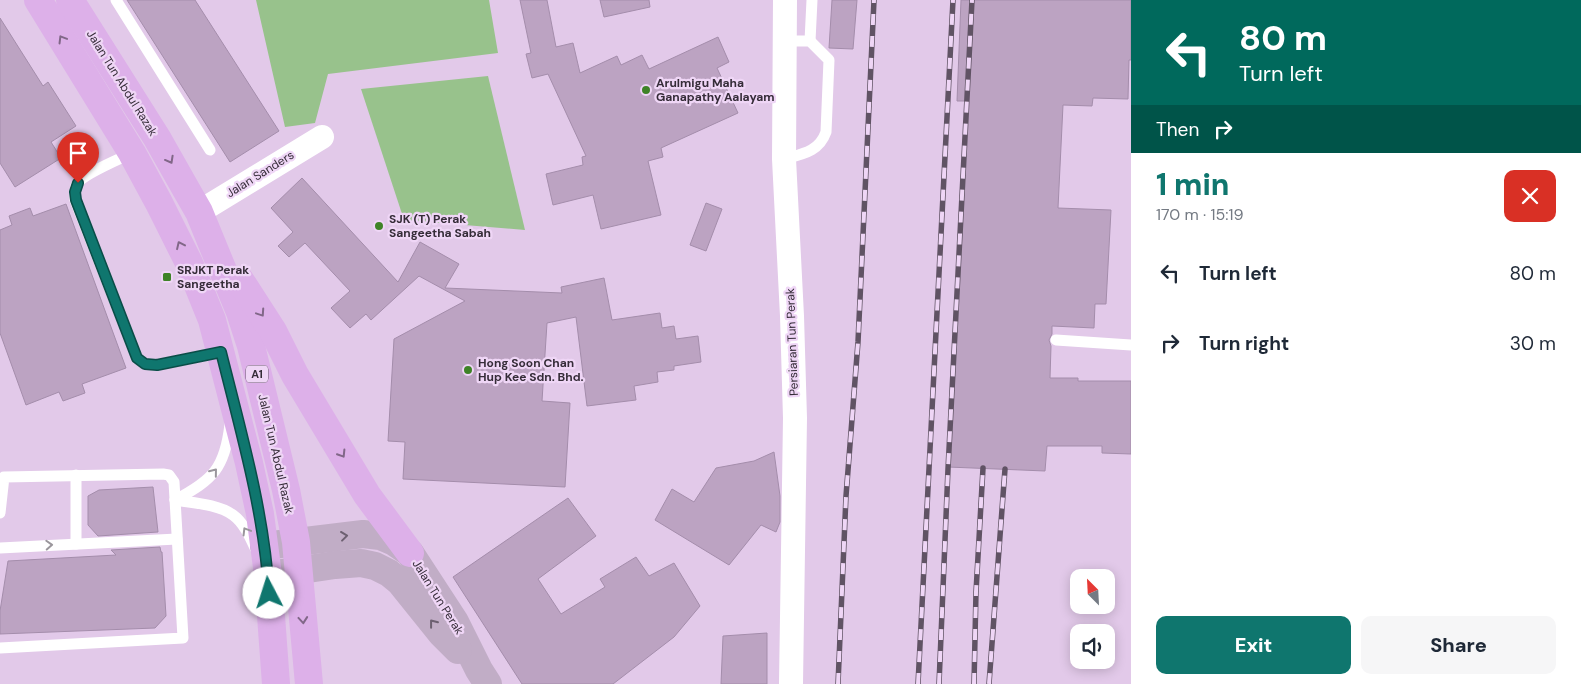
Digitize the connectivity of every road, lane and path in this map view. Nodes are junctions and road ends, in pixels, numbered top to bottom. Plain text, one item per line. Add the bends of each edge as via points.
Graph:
1 (116, 0) edge
2 (785, 0) edge
3 (812, 0) edge
4 (51, 3) edge
5 (784, 40) junction
6 (810, 41) junction
7 (322, 137) dead end
8 (210, 150) dead end
9 (132, 153) junction
10 (784, 159) junction
11 (198, 212) junction
12 (1056, 340) dead end
13 (1131, 345) edge
14 (221, 352) junction
15 (233, 397) junction
16 (76, 475) junction
17 (175, 500) junction
18 (0, 513) edge
19 (177, 539) junction
20 (296, 542) junction
21 (76, 544) junction
22 (264, 546) junction
23 (0, 548) edge
24 (410, 553) junction
25 (299, 571) junction
26 (268, 575) junction
27 (0, 648) edge
28 (483, 677) edge
29 (276, 684) edge
30 (309, 684) edge
31 (791, 684) edge

1 - 8 lane
2 - 5 street, Persiaran Tun Perak
3 - 6 lane
9 -> 4 main road, Jalan Tun Abdul Razak / A1
4 -> 11 main road, Jalan Tun Abdul Razak / A1 via 158,138
5 - 6 lane
5 - 10 street, Persiaran Tun Perak
6 - 10 lane via 829,60 826,132 818,146 807,153
7 - 11 street, Jalan Sanders
14 -> 9 main road, Jalan Tun Abdul Razak / A1 via 185,255
9 - 14 lane via 85,177 75,192 137,358 145,364 157,365
10 - 31 street, Persiaran Tun Perak via 795,418
11 - 20 main road, Jalan Tun Abdul Razak / A1 via 228,279 250,346
11 -> 24 main road via 273,330 295,374 367,495
12 - 13 lane
14 - 15 main road, Jalan Tun Abdul Razak / A1
17 -> 15 lane via 198,488 213,475 222,461 227,447
15 - 22 main road, Jalan Tun Abdul Razak / A1 via 260,514
16 - 17 lane via 169,475 174,482
16 - 18 lane via 4,477
16 - 21 lane
17 - 19 lane
26 -> 17 lane via 250,537 232,514
19 - 21 lane
19 - 27 lane via 183,638
20 - 22 main road, Jalan Tun Perak
20 -> 24 main road, Jalan Tun Perak via 363,534 380,536
20 - 25 main road, Jalan Tun Abdul Razak / A1
23 -> 21 lane
22 - 26 main road, Jalan Tun Abdul Razak / A1
24 - 28 main road, Jalan Tun Perak via 455,622
25 - 26 main road, Jalan Tun Perak
28 -> 25 main road, Jalan Tun Perak via 440,633 405,587 389,574 375,566 361,564
25 -> 30 main road, Jalan Tun Abdul Razak / A1
26 - 29 main road, Jalan Tun Abdul Razak / A1

